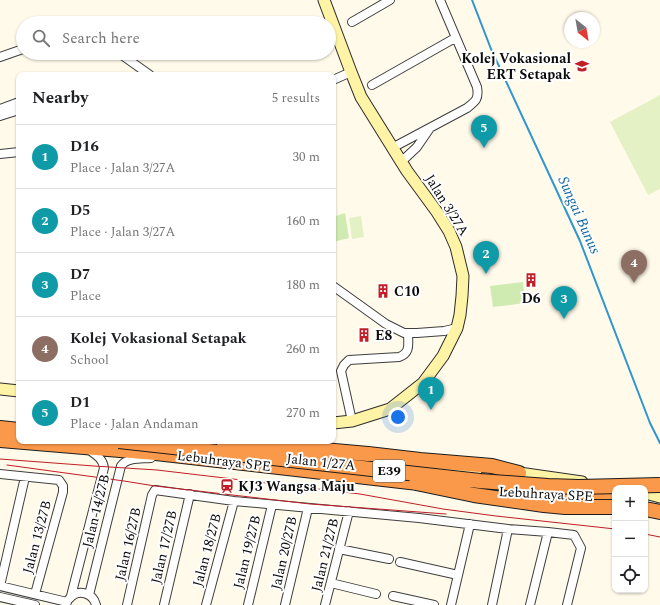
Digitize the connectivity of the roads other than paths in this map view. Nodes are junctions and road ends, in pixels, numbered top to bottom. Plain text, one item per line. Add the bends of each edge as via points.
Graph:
1 (324, 0) edge
2 (390, 0) edge
3 (440, 0) edge
4 (330, 16) edge
5 (352, 22) dead end
6 (336, 32) edge
7 (455, 38) junction
8 (16, 51) edge
9 (0, 57) edge
10 (129, 60) edge
11 (146, 72) edge
12 (351, 72) junction
13 (336, 79) edge
14 (372, 85) dead end
15 (16, 103) edge
16 (0, 108) edge
17 (16, 111) edge
18 (0, 116) edge
19 (432, 126) junction
20 (392, 148) junction
21 (16, 152) edge
22 (0, 154) edge
23 (401, 162) junction
24 (336, 288) edge
25 (456, 328) junction
26 (408, 333) junction
27 (0, 389) edge
28 (16, 391) edge
29 (352, 421) junction
30 (336, 423) edge
31 (0, 424) edge
32 (16, 426) edge
33 (0, 428) edge
34 (16, 430) edge
35 (0, 440) edge
36 (16, 441) edge
37 (0, 443) edge
38 (48, 444) edge
39 (146, 444) edge
40 (188, 444) edge
41 (246, 444) edge
42 (256, 444) edge
43 (262, 444) edge
44 (235, 449) junction
45 (92, 452) junction
46 (274, 453) junction
47 (152, 458) junction
48 (519, 473) junction
49 (0, 474) edge
50 (25, 477) junction
51 (416, 483) junction
52 (660, 485) edge
53 (612, 487) edge
54 (190, 494) junction
55 (648, 494) edge
56 (612, 496) edge
57 (660, 496) edge
58 (234, 501) junction
59 (272, 505) junction
60 (308, 508) junction
61 (612, 508) edge
62 (612, 508) edge
63 (648, 510) edge
64 (349, 511) junction
65 (660, 512) edge
66 (648, 517) edge
67 (660, 519) edge
68 (470, 524) junction
69 (508, 529) junction
70 (548, 532) junction
71 (339, 549) junction
72 (389, 559) dead end
73 (400, 562) dead end
74 (458, 575) junction
75 (331, 583) junction
76 (0, 586) edge
77 (35, 594) junction
78 (376, 594) dead end
79 (89, 595) junction
80 (0, 596) edge
81 (393, 596) dead end
82 (68, 601) edge
83 (35, 605) edge
84 (96, 605) edge
85 (127, 605) edge
86 (164, 605) edge
87 (206, 605) edge
88 (248, 605) edge
89 (285, 605) edge
90 (326, 605) edge
91 (434, 605) edge
92 (451, 605) edge
93 (492, 605) edge
94 (530, 605) edge
95 (568, 605) edge

1 - 4 main road, Jalan 3/27A
2 - 5 street
3 - 7 street
6 - 12 main road, Jalan 3/27A
7 - 14 street
7 - 19 street via 478,94 467,108
8 - 9 street
10 - 11 street
12 - 13 street
12 - 20 main road, Jalan 3/27A via 361,97
15 - 16 street
17 - 18 street
19 - 20 street
19 - 23 street via 417,148
20 - 23 main road, Jalan 3/27A
21 - 22 street
23 - 25 main road, Jalan 3/27A via 437,212 456,247 463,276 460,315
24 - 26 street via 386,324
25 - 26 street
25 - 29 main road, Jalan 3/27A via 443,356 423,383 390,409
26 - 29 street via 408,349 405,355 349,360 344,365 341,371
27 - 28 main road
29 - 30 main road, Jalan 3/27A
31 - 32 main road
33 - 34 highway
35 - 36 highway, Lebuhraya SPE / E39
37 - 45 main road, Jalan 1/27A
38 - 51 highway, Lebuhraya SPE / E39 via 156,453
39 - 52 highway, Lebuhraya SPE / E39, bridge via 480,481 579,487
40 - 44 main road, Jalan 1/27A
41 - 44 main road
42 - 48 highway, bridge via 492,466
43 - 46 main road
44 - 46 main road, Jalan 1/27A
45 - 47 main road, Jalan 1/27A
45 - 82 street, Jalan 14/27B via 101,458 104,468
46 - 48 main road, Jalan 1/27A via 369,464
47 - 62 main road, Jalan 1/27A
47 - 79 street, Jalan 14/27B via 127,460 121,466
48 - 53 main road, Jalan 1/27A
49 - 50 street
50 - 76 street
50 - 77 street, Jalan 13/27B via 59,480 63,486
51 - 56 highway, Lebuhraya SPE / E39, bridge via 509,493 574,497
51 - 61 highway, E39, bridge via 474,495 544,505
54 - 58 street
54 - 85 street, Jalan 16/27B via 155,490 152,495
54 - 86 street, Jalan 17/27B
55 - 57 highway
58 - 59 street
58 - 87 street, Jalan 18/27B
59 - 60 street
59 - 88 street, Jalan 19/27B
60 - 64 street
60 - 89 street, Jalan 20/27B
63 - 65 highway
64 - 68 street
64 - 71 street, Jalan 21/27B
66 - 67 main road
68 - 69 street
68 - 74 street
69 - 70 street
69 - 93 street
70 - 94 street
70 - 95 street via 574,535 581,548
71 - 72 street
71 - 75 street, Jalan 21/27B
73 - 74 street
74 - 92 street
75 - 78 street
75 - 90 street, Jalan 21/27B
76 - 77 street
77 - 82 street
79 - 82 street via 80,593
79 - 84 street
80 - 83 street
81 - 91 street

